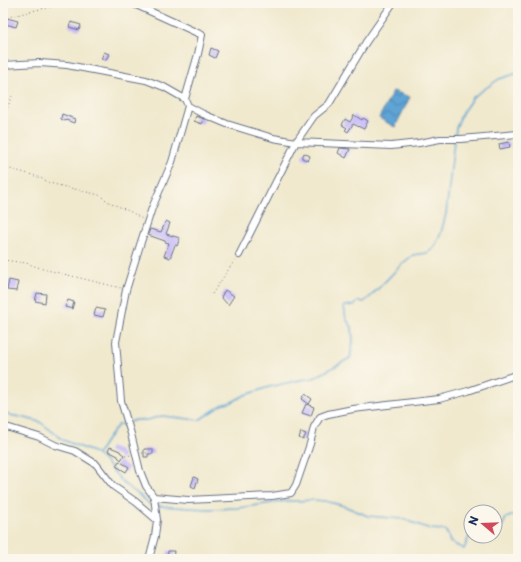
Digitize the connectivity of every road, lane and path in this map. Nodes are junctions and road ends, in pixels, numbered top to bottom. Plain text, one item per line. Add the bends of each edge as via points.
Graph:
1 (63, 3) edge
2 (132, 3) edge
3 (393, 3) edge
4 (3, 18) edge
5 (3, 65) edge
6 (12, 96) dead end
7 (185, 99) junction
8 (188, 106) junction
9 (3, 119) edge
10 (518, 134) edge
11 (296, 142) junction
12 (3, 167) edge
13 (147, 222) junction
14 (239, 255) joint
15 (3, 260) edge
16 (126, 290) junction
17 (212, 294) dead end
18 (518, 374) edge
19 (3, 426) edge
20 (154, 497) junction
21 (157, 520) junction
22 (150, 559) edge

1 - 4 path
2 - 7 street via 202,35
3 - 11 street via 329,104 314,116
5 - 7 street via 40,63 111,73 146,80
6 - 9 path
7 - 8 street
8 - 11 street via 227,124
8 - 13 street via 172,162
10 - 11 street via 440,139 391,146
11 - 14 street
12 - 13 path via 38,176 49,183 98,195
13 - 16 street
14 - 17 path
15 - 16 path via 26,263
16 - 20 street via 116,342 121,401 140,471
18 - 20 street via 439,400 353,409 320,417 314,427 291,493 188,500
19 - 21 street via 75,451 96,464 113,486
20 - 21 street
21 - 22 street

